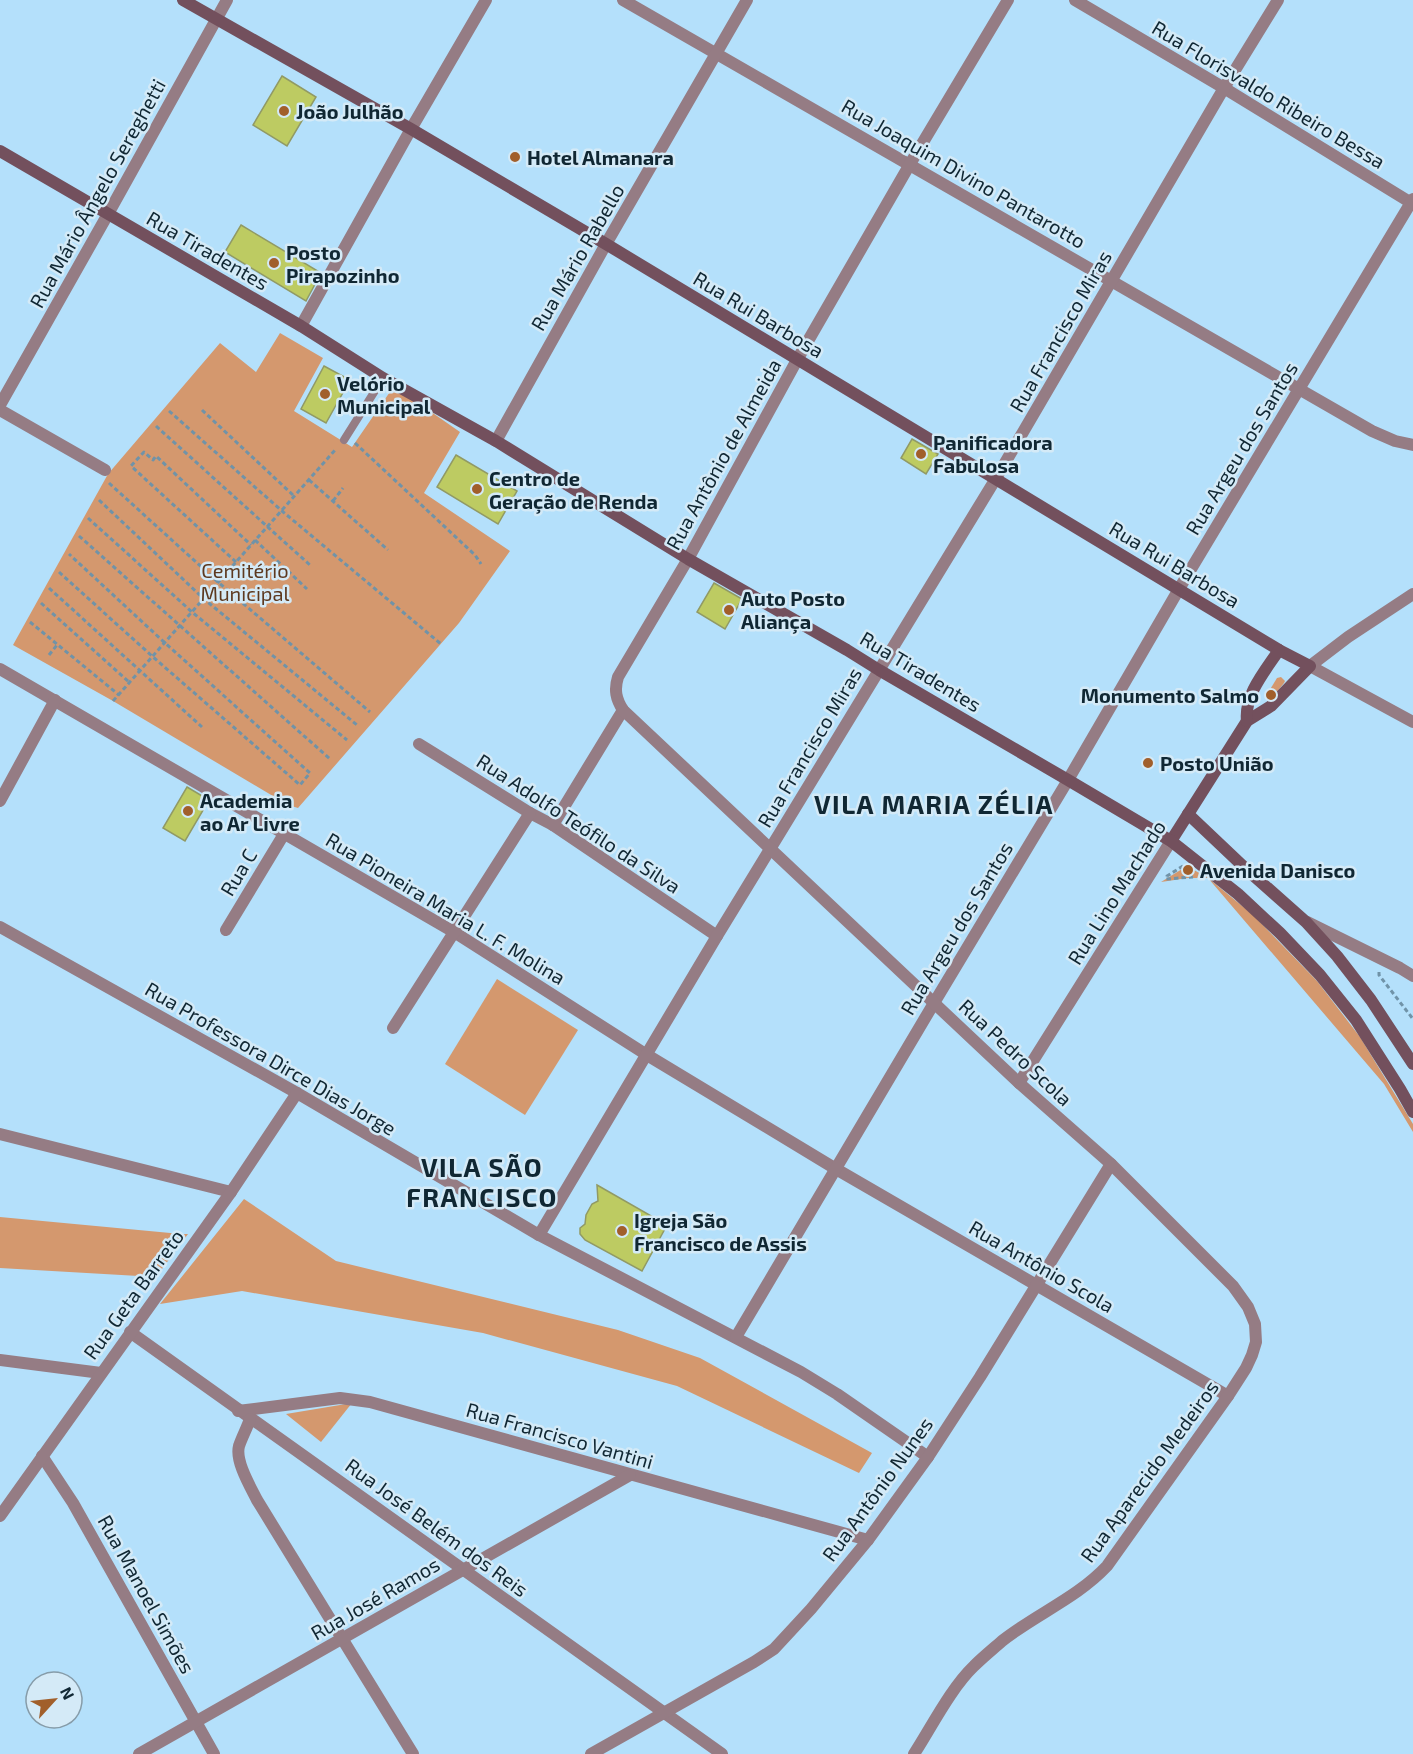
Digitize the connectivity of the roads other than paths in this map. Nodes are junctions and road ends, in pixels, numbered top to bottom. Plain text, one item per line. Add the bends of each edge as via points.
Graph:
1 (183, 0) edge
2 (227, 0) edge
3 (486, 0) edge
4 (623, 0) edge
5 (747, 0) edge
6 (1008, 0) edge
7 (1075, 0) edge
8 (1278, 0) edge
9 (216, 19) junction
10 (717, 54) junction
11 (1224, 88) junction
12 (411, 129) junction
13 (0, 151) edge
14 (909, 164) junction
15 (1412, 202) edge
16 (108, 214) junction
17 (606, 244) junction
18 (1111, 281) junction
19 (301, 326) junction
20 (797, 360) junction
21 (383, 378) junction
22 (1299, 389) junction
23 (0, 405) edge
24 (0, 410) edge
25 (346, 437) road end
26 (496, 441) junction
27 (1413, 445) edge
28 (106, 476) road end
29 (995, 480) junction
30 (688, 559) junction
31 (1179, 589) junction
32 (1413, 594) edge
33 (1279, 650) junction
34 (1310, 666) junction
35 (0, 669) edge
36 (879, 670) junction
37 (55, 700) junction
38 (623, 710) junction
39 (1247, 721) junction
40 (1413, 722) edge
41 (419, 744) dead end
42 (1068, 780) junction
43 (0, 801) edge
44 (530, 813) junction
45 (1188, 814) junction
46 (553, 825) junction
47 (284, 834) junction
48 (1171, 841) junction
49 (770, 849) junction
50 (1306, 922) junction
51 (0, 927) edge
52 (226, 930) dead end
53 (453, 932) junction
54 (717, 936) junction
55 (1413, 976) edge
56 (934, 1003) junction
57 (393, 1028) dead end
58 (647, 1055) junction
59 (1413, 1064) edge
60 (1019, 1083) junction
61 (297, 1093) junction
62 (1413, 1112) edge
63 (0, 1134) edge
64 (1110, 1164) junction
65 (836, 1169) junction
66 (231, 1192) junction
67 (539, 1235) junction
68 (1036, 1285) junction
69 (1233, 1286) joint
70 (129, 1332) junction
71 (736, 1337) junction
72 (0, 1360) edge
73 (101, 1372) junction
74 (1228, 1396) junction
75 (238, 1411) junction
76 (250, 1419) junction
77 (42, 1456) junction
78 (928, 1457) junction
79 (630, 1475) junction
80 (0, 1516) edge
81 (868, 1540) junction
82 (462, 1570) junction
83 (342, 1640) junction
84 (665, 1712) junction
85 (196, 1722) junction
86 (139, 1754) edge
87 (214, 1754) edge
88 (413, 1754) edge
89 (591, 1754) edge
90 (722, 1754) edge
91 (914, 1754) edge

1 - 9 main road, Rua Rui Barbosa
2 - 9 street, Rua Mário Ângelo Sereghetti
3 - 12 street
4 - 10 street, Rua Joaquim Divino Pantarotto
5 - 10 street, Rua Mário Rabello
6 - 14 street, Rua Antônio de Almeida
7 - 11 street, Rua Florisvaldo Ribeiro Bessa
8 - 11 street, Rua Francisco Miras
9 - 12 main road, Rua Rui Barbosa
9 - 16 street, Rua Mário Ângelo Sereghetti
10 - 14 street, Rua Joaquim Divino Pantarotto
10 - 17 street, Rua Mário Rabello
11 - 15 street, Rua Florisvaldo Ribeiro Bessa
11 - 18 street, Rua Francisco Miras
12 - 17 main road, Rua Rui Barbosa
12 - 19 street
13 - 16 main road, Rua Tiradentes
14 - 18 street, Rua Joaquim Divino Pantarotto
14 - 20 street, Rua Antônio de Almeida
15 - 22 street, Rua Argeu dos Santos
16 - 19 main road, Rua Tiradentes
16 - 23 street, Rua Mário Ângelo Sereghetti
17 - 20 main road, Rua Rui Barbosa
17 - 26 street, Rua Mário Rabello
18 - 22 street, Rua Joaquim Divino Pantarotto
18 - 29 street, Rua Francisco Miras
19 - 21 main road, Rua Tiradentes
20 - 29 main road, Rua Rui Barbosa
20 - 30 street, Rua Antônio de Almeida
21 - 25 lane
21 - 26 main road, Rua Tiradentes
22 - 27 street, Rua Joaquim Divino Pantarotto via 1372,432
22 - 31 street, Rua Argeu dos Santos
24 - 28 street
26 - 30 main road, Rua Tiradentes
29 - 31 main road, Rua Rui Barbosa
29 - 36 street, Rua Francisco Miras
30 - 36 main road, Rua Tiradentes
30 - 38 street, Rua Antônio de Almeida via 618,678 615,695
31 - 33 main road, Rua Rui Barbosa
31 - 42 street, Rua Argeu dos Santos
32 - 34 street, Rua Lino Machado
33 - 34 main road, Rua Rui Barbosa
33 - 39 main road, Rua Lino Machado via 1253,692
34 - 39 main road, Rua Lino Machado via 1271,706
34 - 40 street
35 - 37 street, Rua Pioneira Maria L. F. Molina
36 - 42 main road, Rua Tiradentes
36 - 49 street, Rua Francisco Miras
37 - 43 street
37 - 47 street, Rua Pioneira Maria L. F. Molina
38 - 46 street
38 - 49 street, Rua Pedro Scola
39 - 45 main road, Rua Lino Machado
41 - 44 street, Rua Adolfo Teófilo da Silva
42 - 48 main road, Rua Tiradentes
42 - 56 street, Rua Argeu dos Santos
44 - 46 street, Rua Adolfo Teófilo da Silva
44 - 53 street
45 - 48 main road, Rua Lino Machado
45 - 50 main road
46 - 54 street, Rua Adolfo Teófilo da Silva
47 - 52 street, Rua C
47 - 53 street, Rua Pioneira Maria L. F. Molina
48 - 60 street, Rua Lino Machado
48 - 62 main road via 1238,894 1320,975 1356,1020
49 - 54 street, Rua Francisco Miras
49 - 56 street, Rua Pedro Scola
50 - 55 street
50 - 59 main road via 1371,1000
51 - 61 street, Rua Professora Dirce Dias Jorge
53 - 57 street
53 - 58 street, Rua Pioneira Maria L. F. Molina
54 - 58 street, Rua Francisco Miras
56 - 60 street, Rua Pedro Scola
56 - 65 street, Rua Argeu dos Santos
58 - 65 street, Rua Pioneira Maria L. F. Molina
58 - 67 street, Rua Francisco Miras
60 - 64 street, Rua Pedro Scola
61 - 66 street, Rua Geta Barreto
61 - 67 street, Rua Professora Dirce Dias Jorge
63 - 66 street
64 - 68 street, Rua Antônio Nunes
64 - 69 street, Rua Pedro Scola
65 - 68 street, Rua Antônio Scola
65 - 71 street, Rua Argeu dos Santos
66 - 70 street, Rua Geta Barreto
67 - 71 street, Rua Professora Dirce Dias Jorge
68 - 74 street, Rua Antônio Scola
68 - 78 street, Rua Antônio Nunes
69 - 74 street, Rua Aparecido Medeiros via 1248,1306 1256,1342 1246,1368
70 - 73 street, Rua Geta Barreto
70 - 75 street, Rua José Belém dos Reis
71 - 78 street, Rua Professora Dirce Dias Jorge via 837,1394
72 - 73 street
73 - 77 street, Rua Geta Barreto
74 - 91 street, Rua Aparecido Medeiros via 1107,1566 1077,1593 1025,1624 973,1666
75 - 76 street, Rua José Belém dos Reis
75 - 79 street, Rua Francisco Vantini via 340,1398 361,1400
76 - 82 street, Rua José Belém dos Reis
76 - 83 street via 238,1448 247,1480
77 - 80 street, Rua Geta Barreto
77 - 85 street, Rua Manoel Simões via 74,1503
78 - 81 street, Rua Antônio Nunes
79 - 81 street, Rua Francisco Vantini
79 - 82 street, Rua José Ramos
81 - 84 street, Rua Antônio Nunes via 774,1649
82 - 83 street, Rua José Ramos
82 - 84 street, Rua José Belém dos Reis
83 - 85 street, Rua José Ramos
83 - 88 street
84 - 89 street, Rua Antônio Nunes
84 - 90 street, Rua José Belém dos Reis
85 - 86 street, Rua José Ramos
85 - 87 street, Rua Manoel Simões

